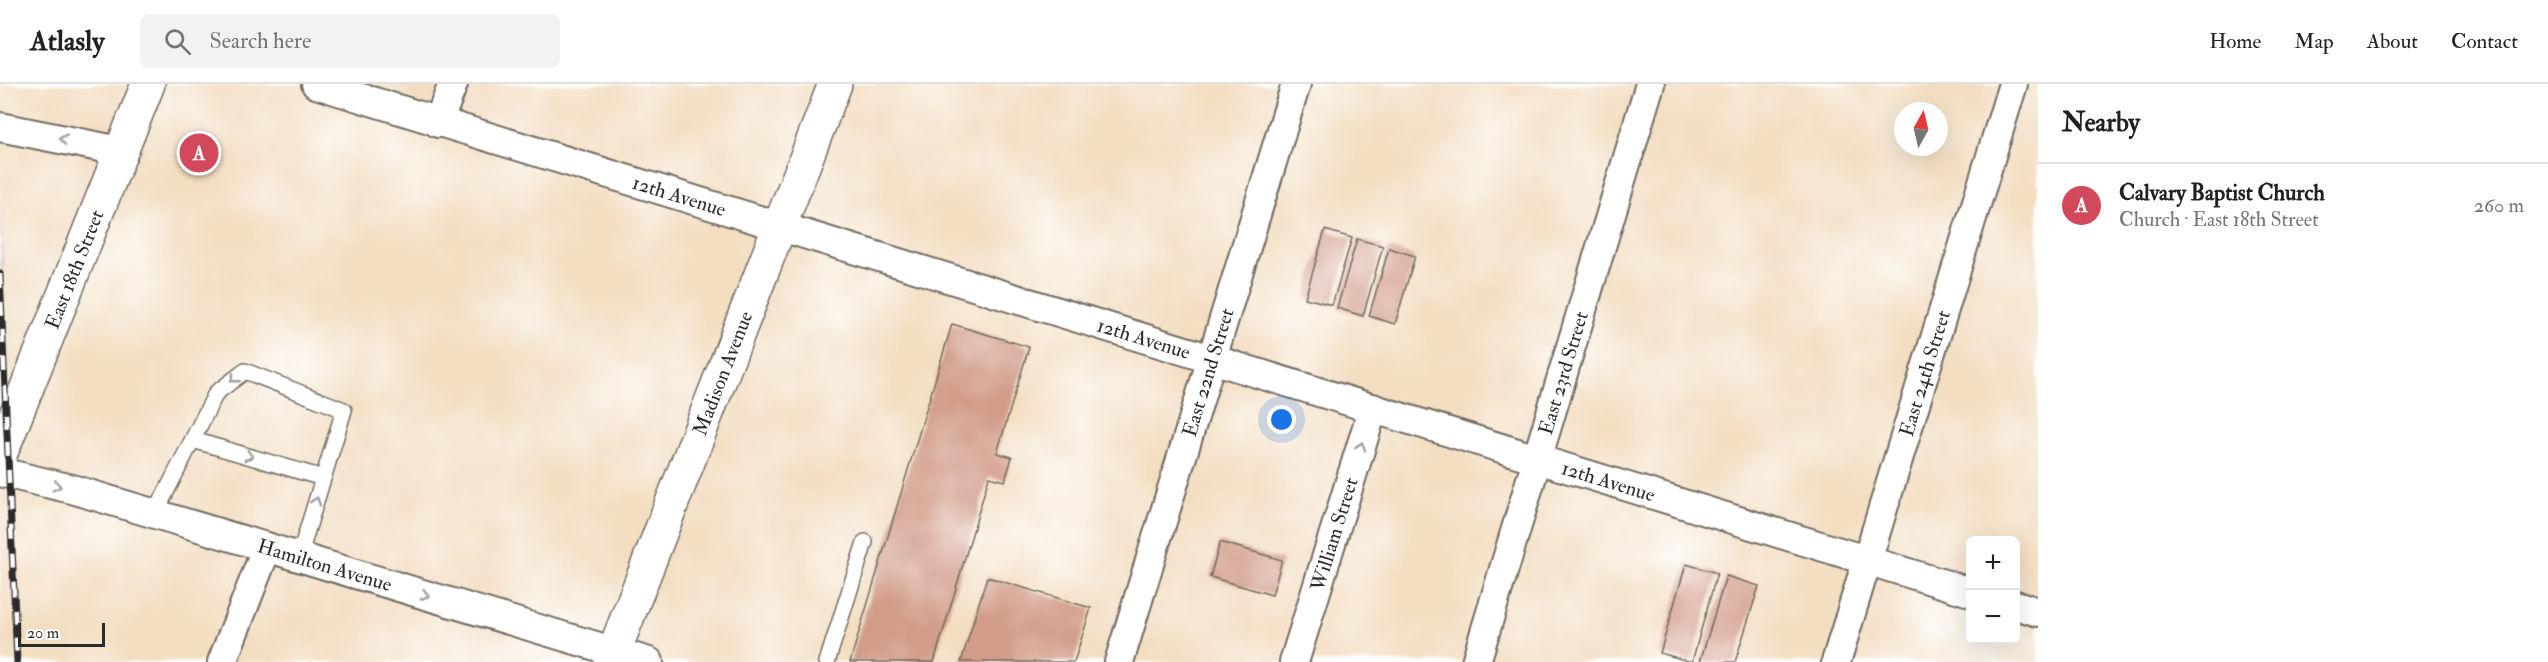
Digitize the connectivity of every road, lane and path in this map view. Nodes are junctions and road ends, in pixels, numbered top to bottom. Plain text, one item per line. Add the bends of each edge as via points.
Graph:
1 (148, 84) edge
2 (316, 84) edge
3 (453, 84) edge
4 (835, 84) edge
5 (1296, 84) edge
6 (1650, 84) edge
7 (2013, 84) edge
8 (438, 123) junction
9 (0, 127) edge
10 (120, 151) junction
11 (780, 228) junction
12 (1212, 359) junction
13 (1373, 408) junction
14 (193, 440) junction
15 (0, 455) edge
16 (1536, 459) junction
17 (0, 472) edge
18 (323, 478) junction
19 (155, 514) junction
20 (865, 542) dead end
21 (267, 547) junction
22 (299, 557) junction
23 (1867, 561) junction
24 (1966, 591) edge
25 (2020, 606) edge
26 (2038, 612) edge
27 (612, 657) edge
28 (222, 662) edge
29 (649, 662) edge
30 (827, 662) edge
31 (1119, 662) edge
32 (1294, 662) edge
33 (1476, 662) edge
34 (1836, 662) edge

1 - 10 main road, East 18th Street
2 - 8 street, 12th Avenue
3 - 8 street
4 - 11 main road, Madison Avenue
5 - 12 street, East 22nd Street
6 - 16 street, East 23rd Street
7 - 23 street, East 24th Street
8 - 11 street, 12th Avenue
10 -> 9 street
10 - 15 main road, East 18th Street
11 - 12 street, 12th Avenue
11 - 27 main road, Madison Avenue
12 - 13 street, 12th Avenue
12 - 31 street, East 22nd Street
13 - 16 street, 12th Avenue
32 -> 13 street, William Street
14 -> 18 lane
18 -> 14 lane via 344,410 244,371 216,393
14 - 19 lane
16 - 23 street, 12th Avenue
16 - 33 street, East 23rd Street
17 -> 19 street, Hamilton Avenue
22 -> 18 lane
19 - 21 street, Hamilton Avenue
20 - 30 lane
21 - 22 street, Hamilton Avenue
21 - 28 street
22 -> 27 street, Hamilton Avenue
23 - 24 street, 12th Avenue
23 - 34 street, East 24th Street
25 - 26 street
27 - 29 street, Hamilton Avenue

